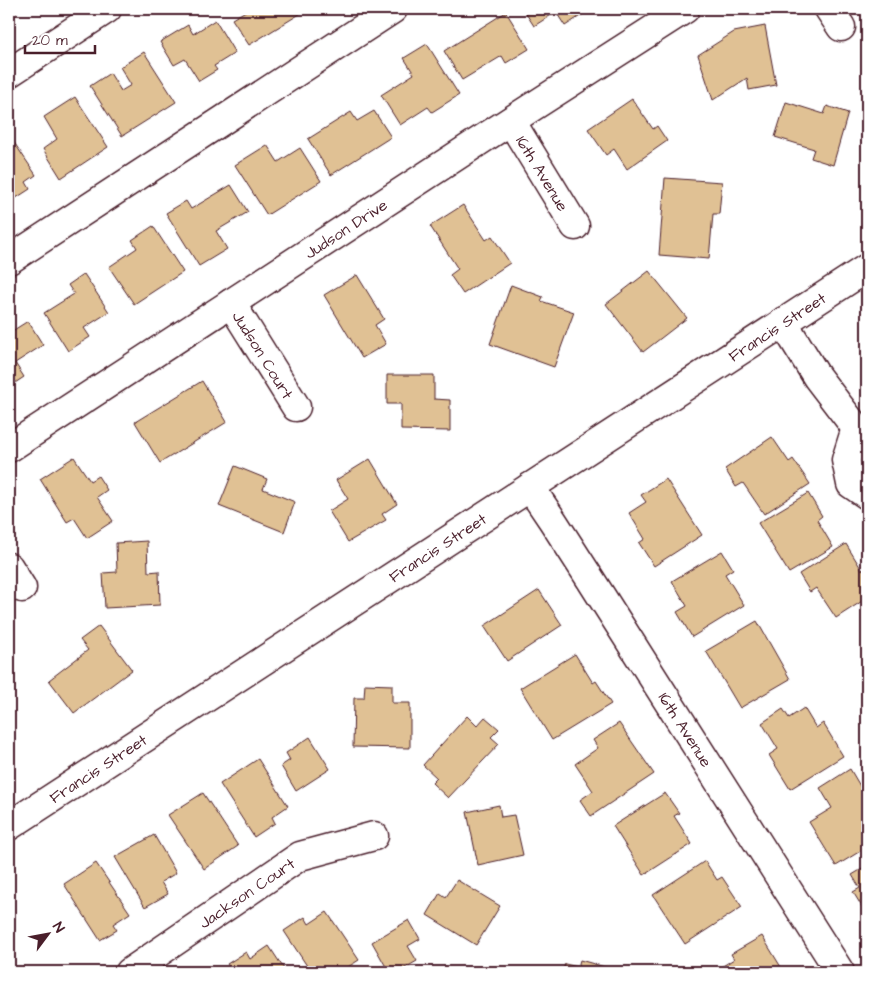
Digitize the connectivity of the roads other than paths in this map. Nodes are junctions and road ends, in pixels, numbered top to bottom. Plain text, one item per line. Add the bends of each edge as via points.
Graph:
1 (107, 9) edge
2 (393, 9) edge
3 (685, 9) edge
4 (9, 73) edge
5 (511, 121) junction
6 (575, 226) dead end
7 (9, 260) edge
8 (867, 268) edge
9 (231, 303) junction
10 (783, 322) junction
11 (296, 407) dead end
12 (862, 431) edge
13 (9, 448) edge
14 (530, 487) junction
15 (867, 495) edge
16 (9, 826) edge
17 (374, 836) dead end
18 (130, 972) edge
19 (840, 972) edge

1 - 4 street
2 - 7 street
3 - 5 street, Judson Drive
5 - 6 street, 16th Avenue
5 - 9 street, Judson Drive
8 - 10 street, Francis Street
9 - 11 street, Judson Court
9 - 13 street, Judson Drive
10 - 12 street via 818,377
10 - 14 street, Francis Street
12 - 15 street via 846,460 851,484
14 - 16 street, Francis Street
14 - 19 street, 16th Avenue
17 - 18 street, Jackson Court via 300,856

